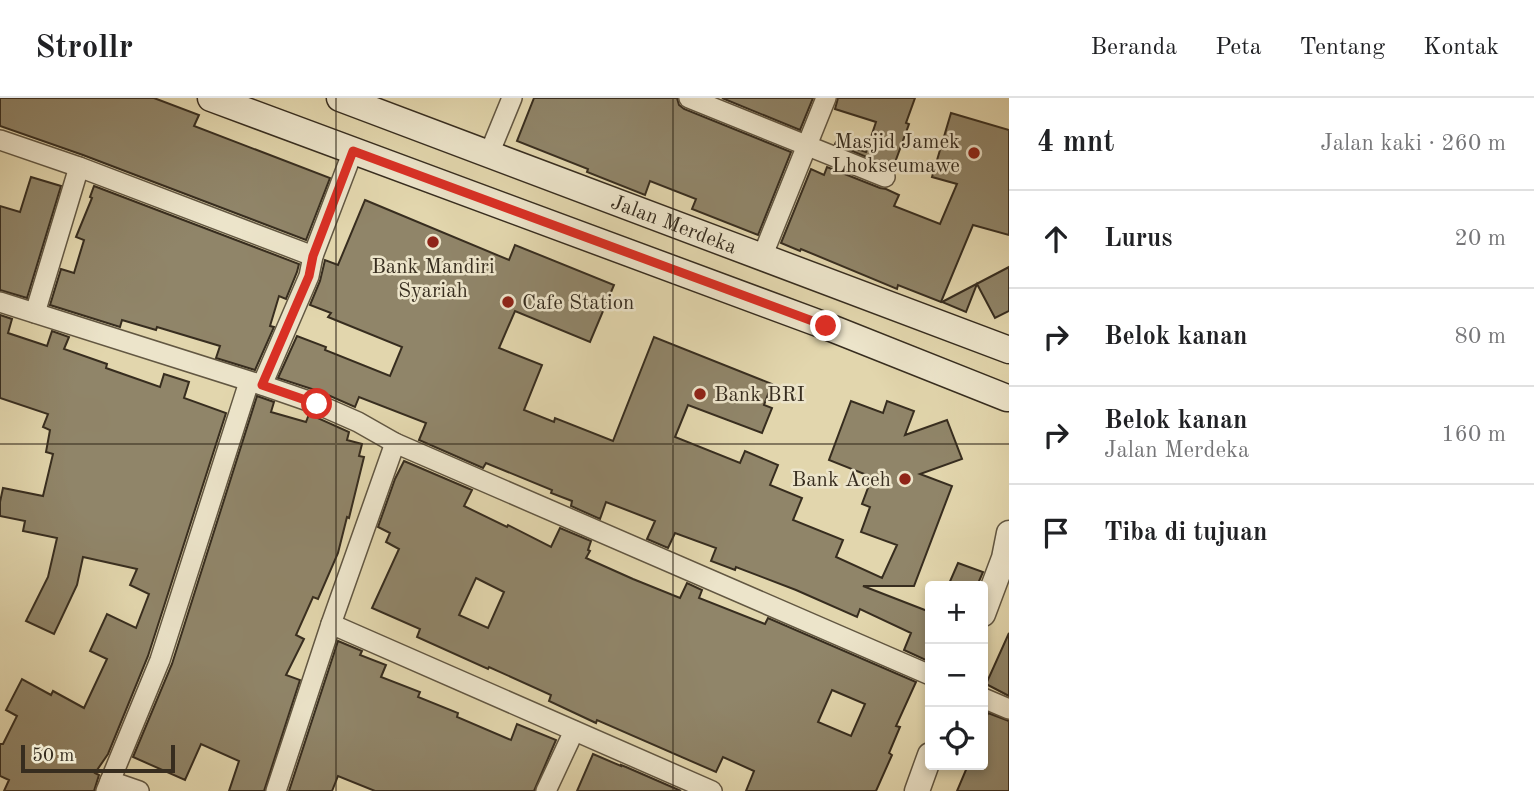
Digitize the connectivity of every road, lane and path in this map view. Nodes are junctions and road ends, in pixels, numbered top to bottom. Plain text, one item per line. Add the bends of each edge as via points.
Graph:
1 (211, 98) edge
2 (341, 98) edge
3 (512, 98) edge
4 (689, 98) edge
5 (826, 98) edge
6 (0, 140) edge
7 (807, 145) junction
8 (353, 151) junction
9 (489, 154) junction
10 (79, 167) junction
11 (885, 177) dead end
12 (313, 256) junction
13 (762, 257) junction
14 (0, 302) edge
15 (35, 313) junction
16 (1009, 350) edge
17 (256, 384) junction
18 (1008, 398) edge
19 (395, 443) junction
20 (1008, 545) edge
21 (988, 600) edge
22 (331, 624) junction
23 (925, 673) edge
24 (988, 700) edge
25 (1009, 709) edge
26 (574, 730) junction
27 (925, 769) edge
28 (108, 786) edge
29 (139, 791) edge
30 (276, 791) edge
31 (546, 791) edge
32 (712, 791) edge
33 (917, 791) edge

1 - 8 main road, Jalan Merdeka
2 - 9 main road, Jalan Merdeka
3 - 9 street
4 - 7 street
5 - 7 street
6 - 10 street
7 - 11 street
7 - 13 street
8 - 12 street
8 - 18 main road, Jalan Merdeka
9 - 13 main road, Jalan Merdeka
10 - 12 street
10 - 15 street
12 - 17 street via 309,276
13 - 16 main road, Jalan Merdeka
14 - 15 street
15 - 17 street
17 - 19 street via 317,404
17 - 28 street via 160,660
19 - 22 street
19 - 23 street
20 - 21 street
22 - 26 street
22 - 30 street
24 - 25 street
26 - 31 street
26 - 32 street
27 - 33 street
28 - 29 street

